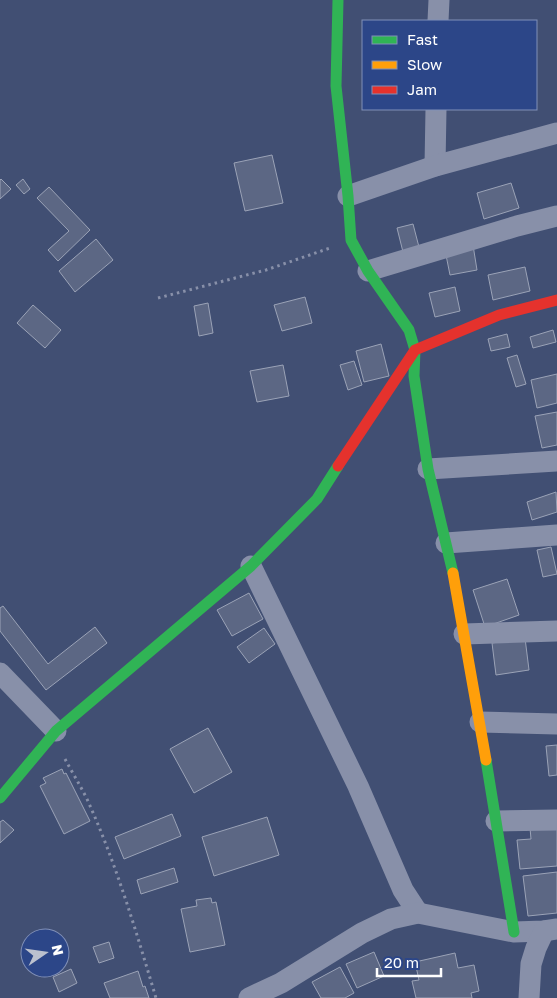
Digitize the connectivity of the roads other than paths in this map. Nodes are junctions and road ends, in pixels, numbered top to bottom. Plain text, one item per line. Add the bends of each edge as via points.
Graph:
1 (338, 0) edge
2 (439, 0) edge
3 (438, 20) edge
4 (436, 110) edge
5 (557, 133) edge
6 (434, 166) junction
7 (348, 196) junction
8 (557, 216) edge
9 (368, 271) junction
10 (557, 300) edge
11 (416, 350) junction
12 (557, 461) edge
13 (428, 469) junction
14 (557, 535) edge
15 (446, 543) junction
16 (251, 566) junction
17 (557, 632) edge
18 (464, 634) junction
19 (0, 673) edge
20 (480, 722) junction
21 (557, 724) edge
22 (54, 733) junction
23 (0, 798) edge
24 (557, 820) edge
25 (496, 821) junction
26 (418, 913) junction
27 (551, 930) edge
28 (514, 932) junction
29 (249, 998) edge
30 (529, 998) edge

1 - 7 street via 336,86
2 - 3 street
4 - 6 street
5 - 6 street
6 - 7 street
7 - 9 street via 352,240
8 - 9 street
9 - 11 street via 409,330
10 - 11 street via 499,315
11 - 13 street via 414,376
11 - 16 street via 317,499
12 - 13 street
13 - 15 street
14 - 15 street
15 - 18 street
16 - 22 street
16 - 26 street via 358,786 403,890
17 - 18 street
18 - 20 street
19 - 22 street
20 - 21 street
20 - 25 street
22 - 23 street
24 - 25 street
25 - 28 street
26 - 28 street
26 - 29 street via 391,919 362,933 281,984
27 - 28 street
27 - 30 street via 536,948 531,964

